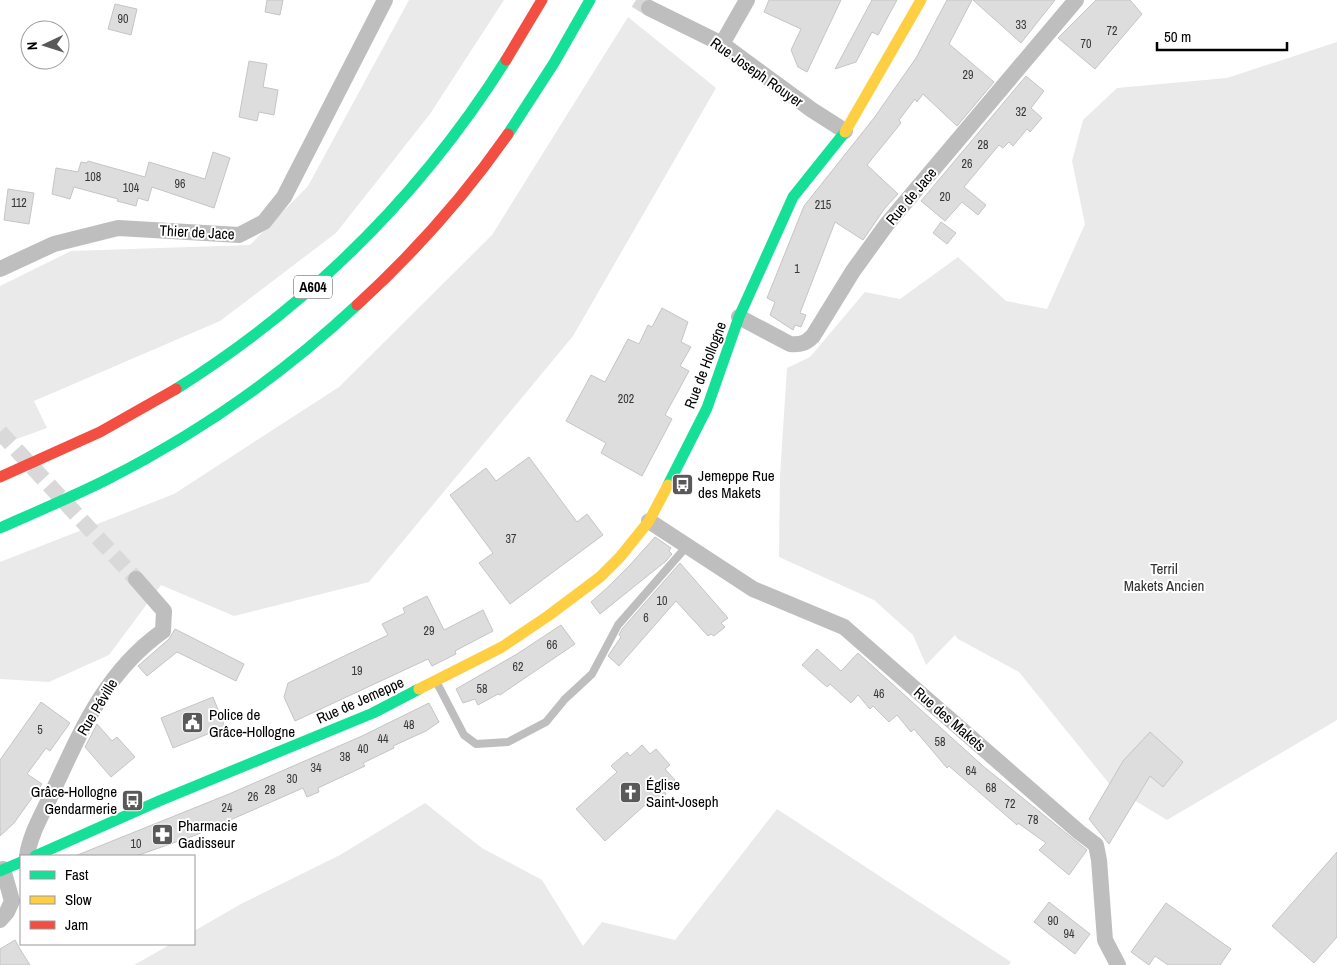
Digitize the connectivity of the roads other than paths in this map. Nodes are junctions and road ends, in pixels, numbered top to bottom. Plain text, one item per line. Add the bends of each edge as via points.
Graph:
1 (385, 0) edge
2 (542, 0) edge
3 (590, 0) edge
4 (747, 0) edge
5 (921, 0) edge
6 (1076, 0) edge
7 (649, 8) tunnel mouth
8 (722, 44) junction
9 (845, 131) junction
10 (0, 269) edge
11 (739, 317) junction
12 (0, 476) edge
13 (649, 521) junction
14 (0, 528) edge
15 (688, 546) junction
16 (136, 579) tunnel mouth
17 (576, 596) joint
18 (436, 681) junction
19 (27, 855) edge
20 (37, 855) edge
21 (20, 862) edge
22 (2, 870) edge
23 (0, 920) edge
24 (1117, 965) edge

1 - 10 street, Thier de Jace via 284,197 264,222 239,236 118,228 54,244
2 - 12 main road, A604 via 491,83 442,149 390,214 329,274 262,329 195,377 119,421
3 - 14 main road, A604 via 528,104 479,174 424,240 360,304 291,361 213,417 134,464 61,502
4 - 8 street
5 - 9 main road, Rue de Hollogne
6 - 11 street, Rue de Jace via 887,224 806,343 790,344
7 - 8 street, Rue Joseph Rouyer
8 - 9 street, Rue Joseph Rouyer
9 - 11 main road, Rue de Hollogne via 793,197
11 - 13 main road, Rue de Hollogne via 707,408
13 - 15 street, Rue des Makets
13 - 17 main road, Rue de Hollogne via 613,564
15 - 18 lane via 618,625 592,674 546,722 508,742 476,744 464,735
15 - 24 street, Rue des Makets via 753,589 844,627 1096,845 1105,940
16 - 19 street, Rue Péville via 164,611 163,631 122,668 96,703 42,814
17 - 18 main road, Rue de Jemeppe via 502,647
18 - 20 main road, Rue de Jemeppe via 373,713
21 - 22 main road
22 - 23 street via 12,901

